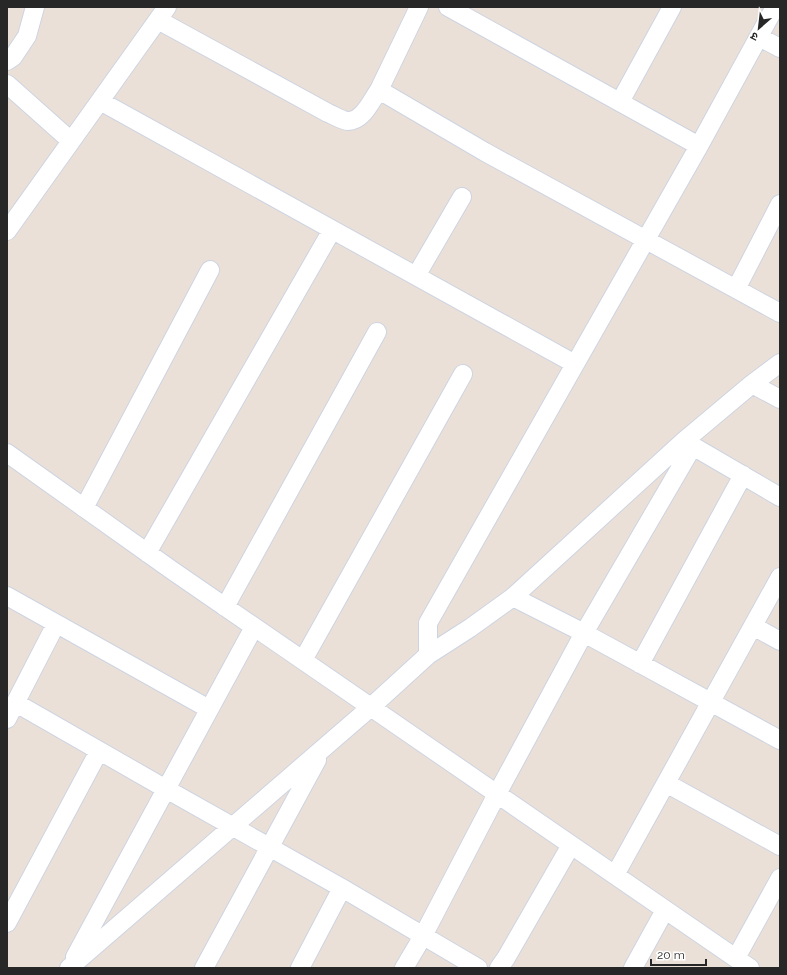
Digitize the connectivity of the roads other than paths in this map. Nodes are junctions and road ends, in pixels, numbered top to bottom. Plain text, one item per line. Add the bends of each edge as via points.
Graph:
1 (35, 7) edge
2 (419, 7) edge
3 (448, 7) edge
4 (672, 7) edge
5 (775, 7) edge
6 (162, 14) edge
7 (759, 37) junction
8 (780, 48) edge
9 (7, 61) edge
10 (7, 84) edge
11 (378, 90) junction
12 (100, 101) junction
13 (620, 102) junction
14 (71, 141) junction
15 (699, 146) junction
16 (462, 197) dead end
17 (780, 204) edge
18 (332, 230) junction
19 (7, 231) edge
20 (645, 240) junction
21 (210, 270) dead end
22 (416, 276) junction
23 (736, 289) junction
24 (780, 313) edge
25 (377, 332) dead end
26 (780, 363) edge
27 (575, 364) junction
28 (463, 374) dead end
29 (752, 384) junction
30 (780, 399) edge
31 (688, 444) junction
32 (7, 453) edge
33 (743, 475) junction
34 (780, 497) edge
35 (84, 508) junction
36 (147, 553) junction
37 (780, 577) edge
38 (7, 596) edge
39 (513, 597) junction
40 (225, 607) junction
41 (56, 624) junction
42 (753, 626) junction
43 (254, 627) junction
44 (584, 634) junction
45 (780, 641) edge
46 (428, 655) junction
47 (303, 660) junction
48 (640, 664) junction
49 (16, 703) junction
50 (710, 703) junction
51 (371, 707) junction
52 (209, 709) junction
53 (7, 719) edge
54 (780, 740) edge
55 (322, 750) junction
56 (99, 751) junction
57 (666, 783) junction
58 (166, 789) junction
59 (497, 794) junction
60 (233, 827) junction
61 (571, 845) junction
62 (780, 846) edge
63 (270, 848) junction
64 (615, 875) junction
65 (780, 878) edge
66 (342, 888) junction
67 (665, 910) junction
68 (7, 923) edge
69 (422, 936) junction
70 (743, 963) edge
71 (69, 968) edge
72 (204, 968) edge
73 (300, 968) edge
74 (404, 968) edge
75 (478, 968) edge
76 (499, 968) edge
77 (633, 968) edge

1 - 9 street via 27,36 13,57
2 - 11 street
3 - 13 street
4 - 13 street
5 - 7 street
6 - 11 street via 347,122 363,114
6 - 12 street
7 - 8 street
7 - 15 street
10 - 14 street
11 - 20 street
12 - 14 street
12 - 18 street
13 - 15 street
14 - 19 street
15 - 20 street
16 - 22 street
17 - 23 street
18 - 22 street
18 - 36 street
20 - 23 street
20 - 27 street
21 - 35 street
22 - 27 street
23 - 24 street
25 - 40 street
26 - 29 street
27 - 46 street via 428,623
28 - 47 street
29 - 30 street
29 - 31 street
31 - 33 street
31 - 39 street
31 - 44 street
32 - 35 street
33 - 34 street
33 - 48 street
35 - 36 street
36 - 40 street
37 - 42 street
38 - 41 street
39 - 44 street
39 - 46 street
40 - 43 street
41 - 49 street
41 - 52 street
42 - 45 street
42 - 50 street
43 - 47 street
43 - 52 street
44 - 48 street
44 - 59 street
46 - 51 street
47 - 51 street
48 - 50 street
49 - 53 street
49 - 56 street
50 - 54 street
50 - 57 street
51 - 55 street
51 - 59 street
52 - 58 street
55 - 60 street
55 - 63 street
56 - 58 street
56 - 68 street
57 - 62 street
57 - 64 street
58 - 60 street
58 - 71 street
59 - 61 street
59 - 69 street
60 - 63 street
60 - 71 street
61 - 64 street
61 - 76 street
63 - 66 street
63 - 72 street
64 - 67 street
65 - 70 street
66 - 69 street
66 - 73 street
67 - 70 street
67 - 77 street
69 - 74 street
69 - 75 street

